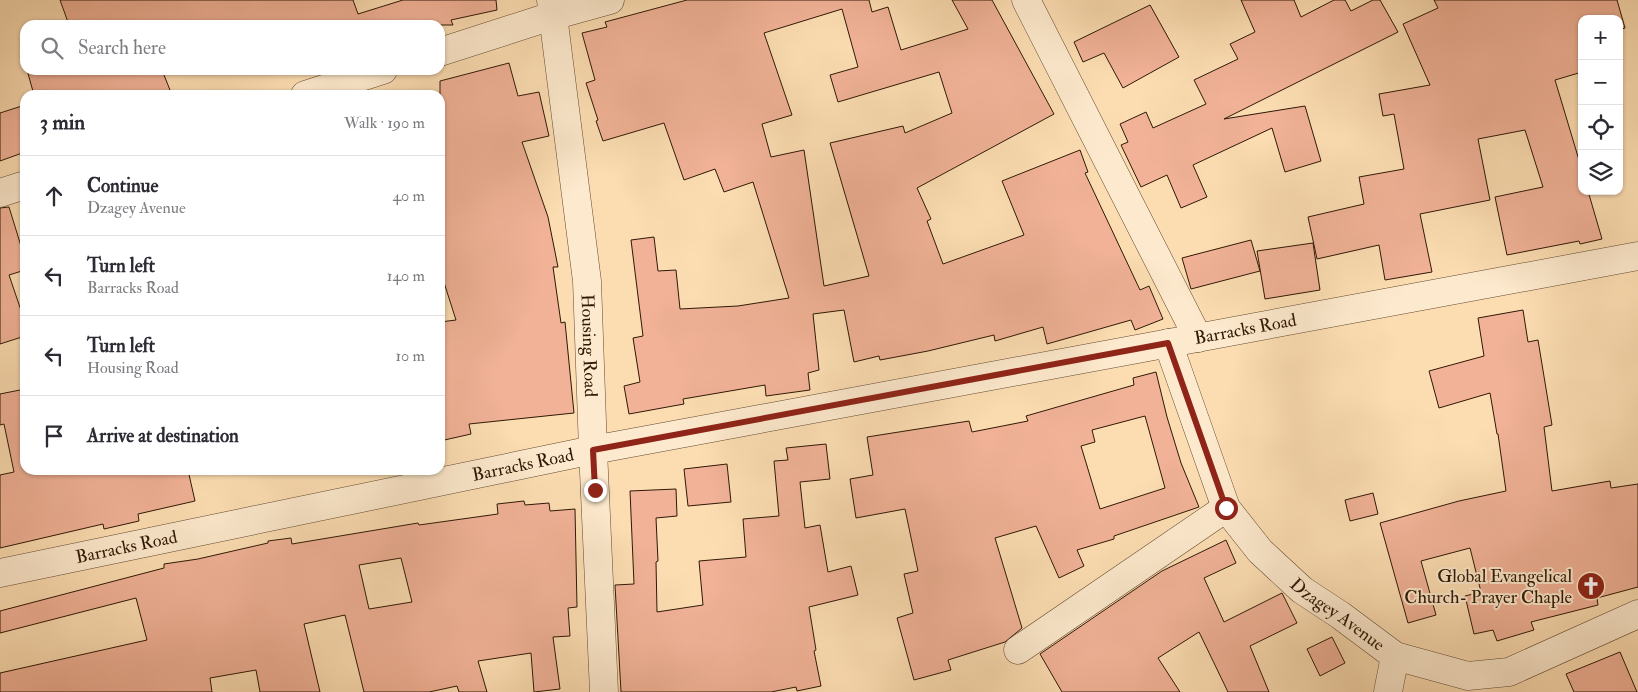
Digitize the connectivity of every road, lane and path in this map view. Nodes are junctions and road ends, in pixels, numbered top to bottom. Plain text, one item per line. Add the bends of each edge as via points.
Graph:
1 (610, 0) edge
2 (1026, 0) edge
3 (551, 8) edge
4 (445, 50) edge
5 (367, 75) edge
6 (321, 90) edge
7 (20, 187) edge
8 (0, 193) edge
9 (1638, 256) edge
10 (1198, 338) junction
11 (1168, 343) junction
12 (593, 450) junction
13 (1226, 508) junction
14 (0, 573) edge
15 (1638, 614) edge
16 (1018, 650) dead end
17 (1395, 656) junction
18 (604, 692) edge
19 (1388, 692) edge

1 - 3 street
2 - 10 street
3 - 4 street
3 - 12 street, Housing Road via 587,281
5 - 6 street
7 - 8 street
9 - 10 street, Barracks Road
10 - 11 street, Barracks Road
11 - 12 street, Barracks Road
11 - 13 street, Dzagey Avenue
12 - 14 street, Barracks Road
12 - 18 street, Housing Road
13 - 16 street
13 - 17 street, Dzagey Avenue via 1260,551 1302,590
15 - 17 street, Dzagey Avenue via 1509,672 1468,676
17 - 19 street

